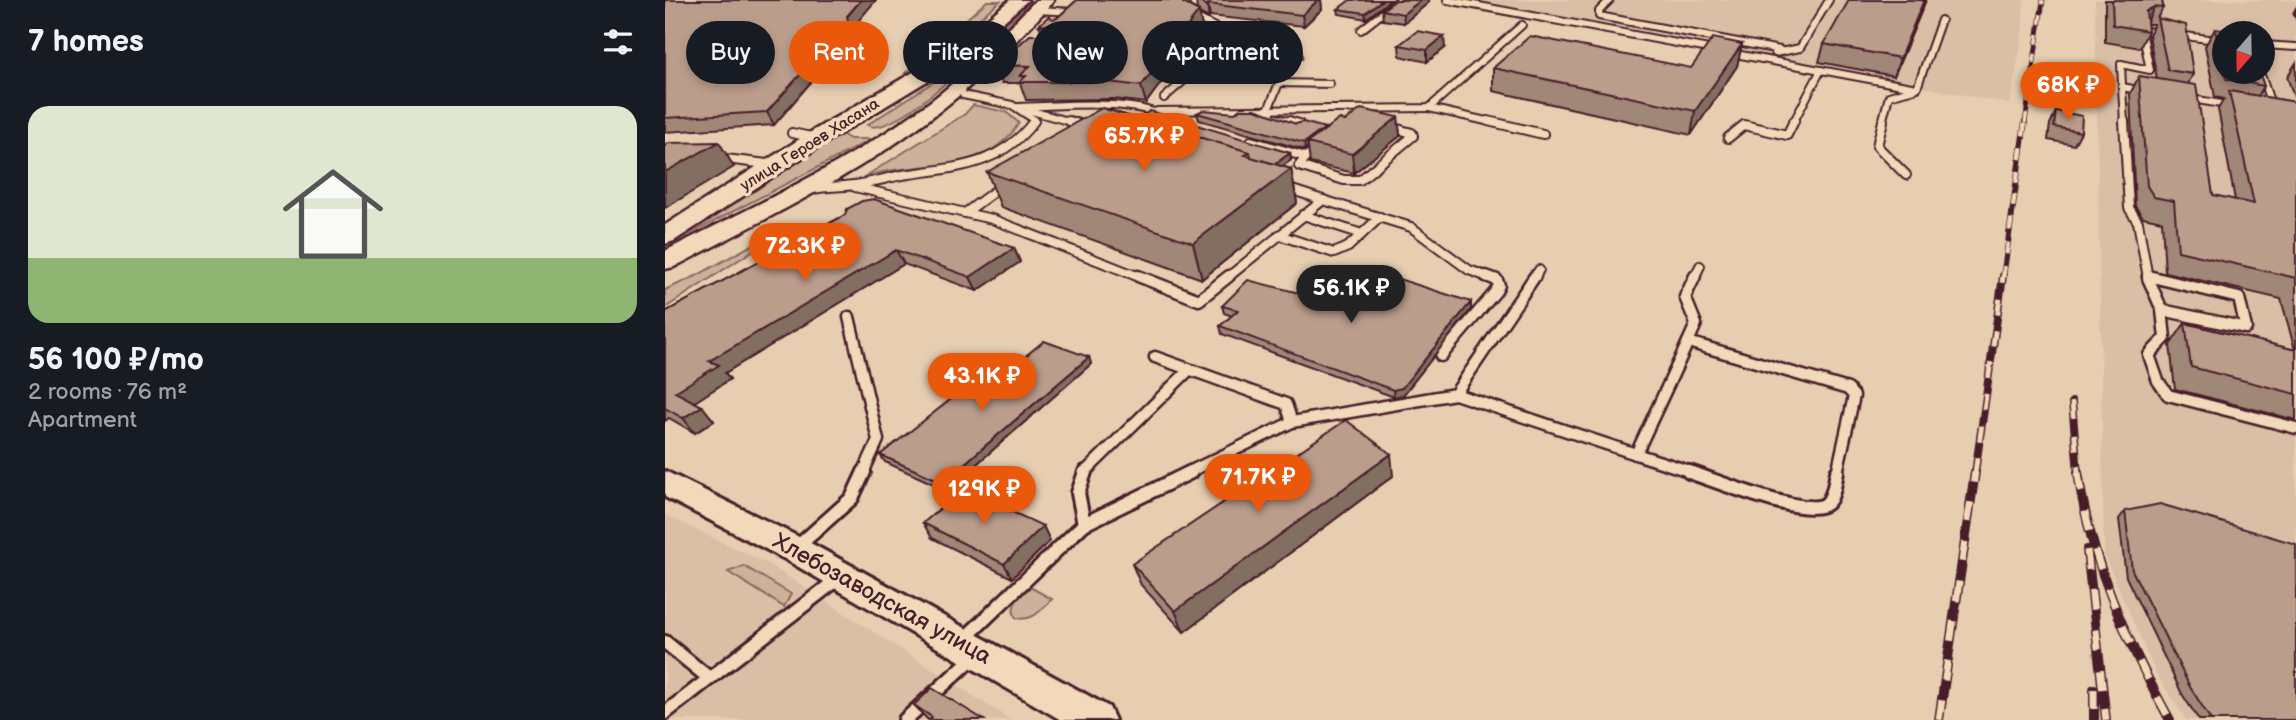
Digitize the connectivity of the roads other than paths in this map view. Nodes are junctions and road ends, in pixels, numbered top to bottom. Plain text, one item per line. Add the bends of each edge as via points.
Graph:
1 (1195, 0) edge
2 (1399, 0) edge
3 (1447, 0) edge
4 (1610, 0) edge
5 (1829, 0) edge
6 (1034, 3) edge
7 (1605, 17) junction
8 (1941, 20) dead end
9 (1007, 21) edge
10 (1069, 21) edge
11 (1522, 25) dead end
12 (1595, 27) junction
13 (1018, 29) edge
14 (1361, 30) dead end
15 (2212, 39) edge
16 (2275, 45) edge
17 (2296, 47) edge
18 (1780, 50) junction
19 (1761, 59) junction
20 (1821, 70) junction
21 (1303, 83) edge
22 (908, 84) edge
23 (922, 84) edge
24 (955, 84) edge
25 (964, 84) edge
26 (1279, 84) edge
27 (1330, 84) dead end
28 (2264, 84) edge
29 (961, 87) junction
30 (2122, 87) junction
31 (1917, 88) junction
32 (2148, 92) edge
33 (2173, 96) edge
34 (1164, 98) dead end
35 (1018, 107) junction
36 (2237, 107) edge
37 (1429, 108) junction
38 (1153, 110) junction
39 (1268, 110) junction
40 (2262, 111) edge
41 (2275, 114) junction
42 (2285, 115) edge
43 (1181, 122) edge
44 (1299, 124) edge
45 (1381, 124) edge
46 (792, 133) dead end
47 (1071, 133) edge
48 (1543, 134) dead end
49 (817, 138) junction
50 (1728, 138) dead end
51 (1243, 139) edge
52 (1324, 143) edge
53 (1306, 157) junction
54 (711, 158) edge
55 (776, 165) junction
56 (1906, 174) dead end
57 (1008, 181) edge
58 (841, 184) junction
59 (1275, 185) edge
60 (1323, 200) junction
61 (774, 203) junction
62 (965, 213) junction
63 (1303, 215) junction
64 (1380, 217) junction
65 (1362, 234) junction
66 (1279, 235) junction
67 (665, 236) edge
68 (665, 261) edge
69 (1700, 266) dead end
70 (1539, 270) dead end
71 (2148, 278) junction
72 (2162, 310) junction
73 (849, 317) dead end
74 (1688, 342) junction
75 (1441, 356) dead end
76 (1155, 357) dead end
77 (1189, 369) junction
78 (1455, 394) junction
79 (1291, 422) junction
80 (2296, 428) edge
81 (1636, 454) junction
82 (665, 483) edge
83 (1084, 524) junction
84 (794, 549) junction
85 (842, 576) junction
86 (665, 642) edge
87 (969, 648) junction
88 (709, 678) junction
89 (665, 712) edge
90 (905, 720) edge
91 (1096, 720) edge

1 - 34 lane via 1192,15 1232,39
2 - 14 lane
3 - 12 lane
4 - 7 lane via 1597,13
5 - 18 lane via 1800,48
6 - 9 main road, улица Героев Хасана
6 - 10 lane via 1077,12
6 - 13 main road, улица Героев Хасана
7 - 12 lane
7 - 18 lane
8 - 31 lane
11 - 37 lane
12 - 19 lane
15 - 30 lane via 2142,31 2150,70 2121,65
16 - 17 lane
18 - 19 lane
19 - 20 lane
20 - 31 lane
20 - 50 lane via 1787,135 1744,125
21 - 27 lane
22 - 49 main road, улица Героев Хасана
23 - 24 main road via 857,127 874,132 892,127
25 - 29 main road, улица Героев Хасана
26 - 39 lane
28 - 41 lane
29 - 35 lane via 963,95
29 - 61 main road, улица Героев Хасана via 890,139
30 - 32 lane
30 - 71 lane via 2129,208 2139,222
31 - 56 lane via 1889,96 1877,146
33 - 36 lane
35 - 38 lane
35 - 47 lane via 1084,126
35 - 58 lane via 1035,120 1027,135 984,161 867,184
37 - 39 lane
37 - 48 lane
38 - 39 lane
38 - 43 lane
39 - 44 lane via 1272,117
40 - 41 lane
41 - 42 lane
45 - 53 lane via 1412,136 1360,180 1344,180 1299,166
46 - 49 lane
49 - 55 main road, улица Героев Хасана
51 - 53 lane
52 - 53 lane
54 - 55 lane
55 - 67 main road, улица Героев Хасана
57 - 62 lane
58 - 61 lane via 810,189
58 - 62 lane
59 - 60 lane
60 - 63 lane
60 - 64 lane
61 - 68 main road, улица Героев Хасана
62 - 66 lane via 992,219 1199,300
63 - 65 lane
63 - 66 lane
64 - 65 lane
64 - 75 lane via 1411,227 1469,270 1497,280 1499,285
65 - 66 lane via 1334,253
69 - 74 lane via 1685,297 1696,324
70 - 78 lane
71 - 72 lane
71 - 72 lane via 2239,298 2246,328
72 - 80 lane via 2165,338 2149,355 2168,395
73 - 84 lane via 878,440 852,498
74 - 81 lane
74 - 81 lane via 1848,389 1853,403 1832,494 1826,505 1815,509 1793,506
76 - 77 lane
77 - 79 lane via 1286,404
77 - 83 lane via 1078,480
78 - 79 lane
78 - 81 lane
79 - 83 lane
82 - 84 main road, Хлебозаводская улица
83 - 87 lane
84 - 85 main road, Хлебозаводская улица
85 - 87 main road, Хлебозаводская улица
85 - 88 lane
86 - 88 lane
87 - 90 lane
87 - 91 main road, Хлебозаводская улица
88 - 89 lane

